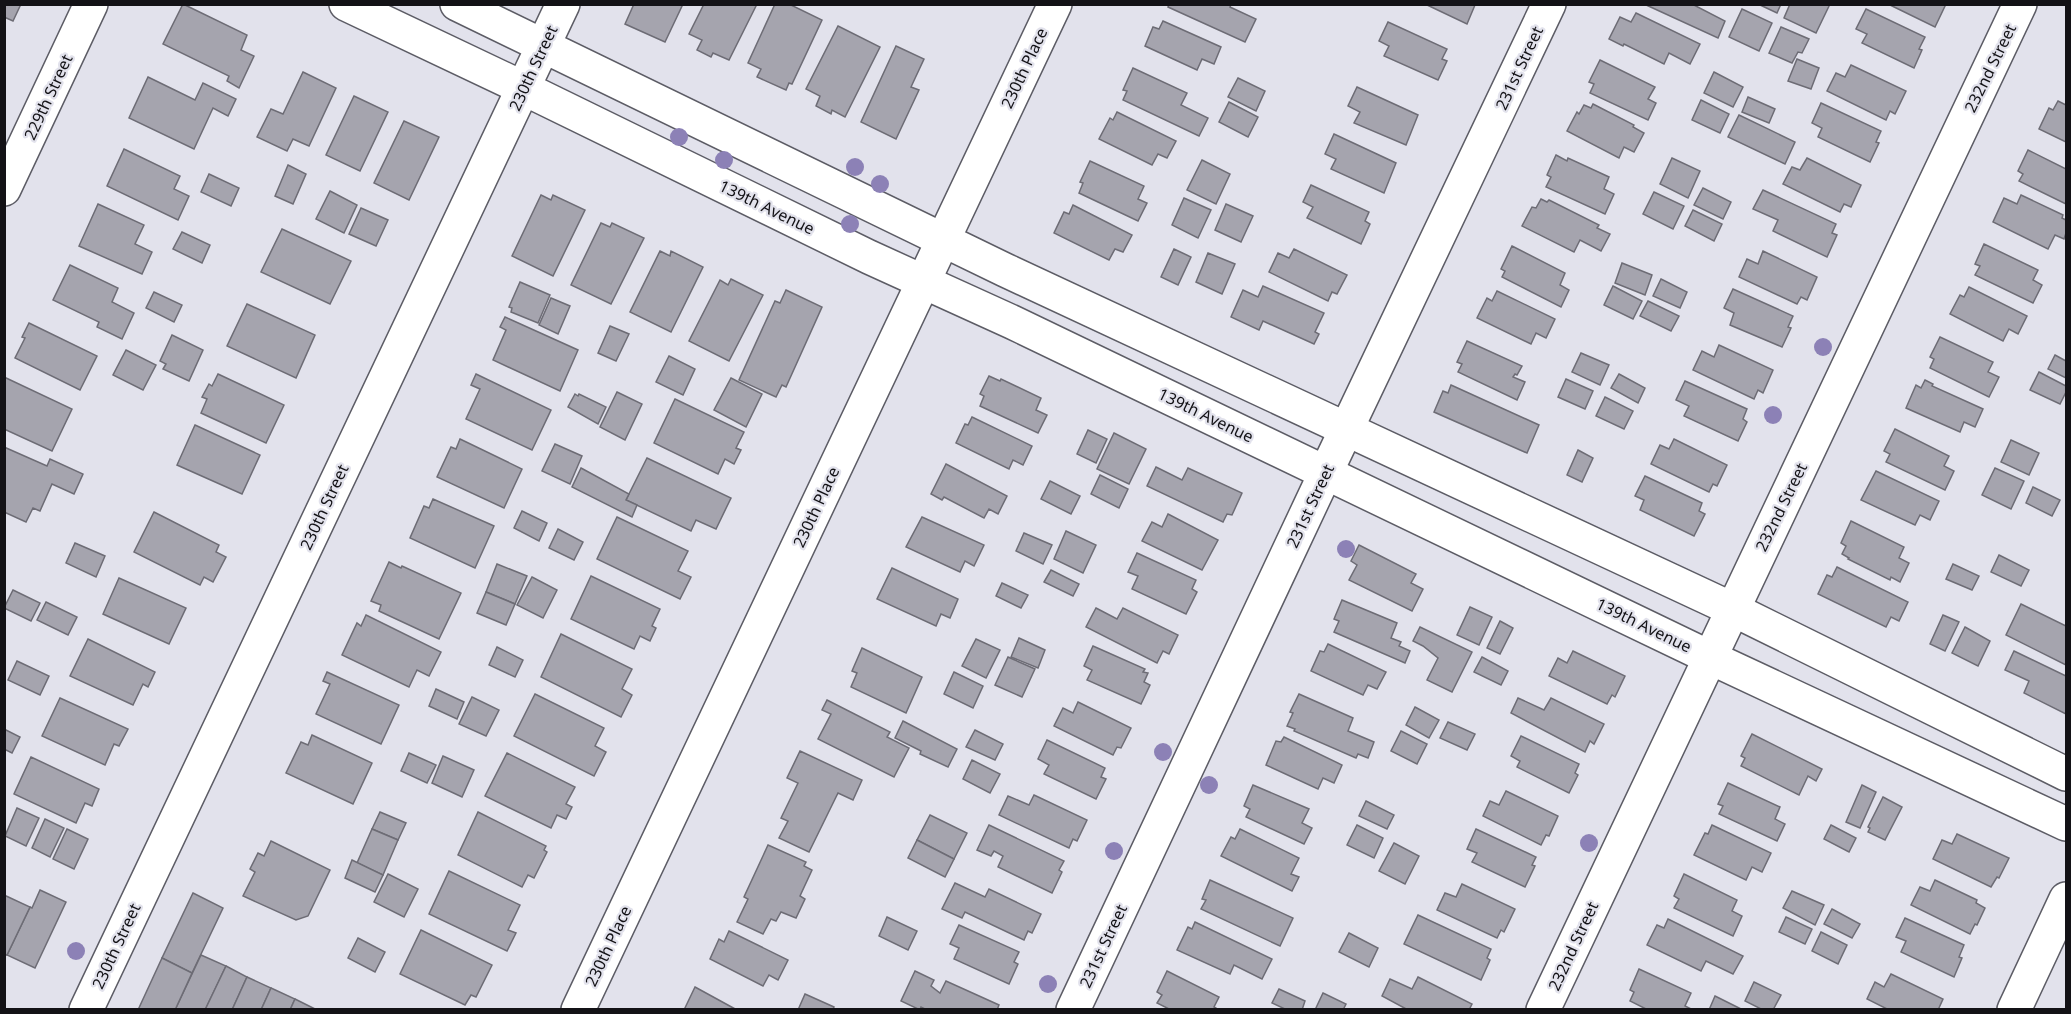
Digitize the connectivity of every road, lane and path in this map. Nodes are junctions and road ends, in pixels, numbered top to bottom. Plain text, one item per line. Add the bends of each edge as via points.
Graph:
1 (92, 4) edge
2 (346, 4) edge
3 (457, 4) edge
4 (563, 4) edge
5 (1054, 4) edge
6 (1549, 4) edge
7 (2020, 4) edge
8 (543, 46) junction
9 (523, 88) junction
10 (4, 189) edge
11 (943, 240) junction
12 (923, 282) junction
13 (1347, 428) junction
14 (1326, 472) junction
15 (1732, 609) junction
16 (1709, 657) junction
17 (2067, 774) edge
18 (2067, 824) edge
19 (2067, 899) edge
20 (86, 1010) edge
21 (578, 1010) edge
22 (1073, 1010) edge
23 (1543, 1010) edge
24 (2014, 1010) edge

1 - 10 street, 229th Street
2 - 9 street, 139th Avenue
3 - 8 street
4 - 8 street, 230th Street
5 - 11 street, 230th Place
6 - 13 street, 231st Street
7 - 15 street, 232nd Street
8 - 9 street, 230th Street
8 - 11 street
9 - 12 street, 139th Avenue
9 - 20 street, 230th Street
11 - 12 street, 230th Place
11 - 13 street
12 - 14 street, 139th Avenue
12 - 21 street, 230th Place
13 - 14 street, 231st Street
13 - 15 street
14 - 16 street, 139th Avenue
14 - 22 street, 231st Street
15 - 16 street, 232nd Street
15 - 17 street
16 - 18 street, 139th Avenue
16 - 23 street, 232nd Street
19 - 24 street

